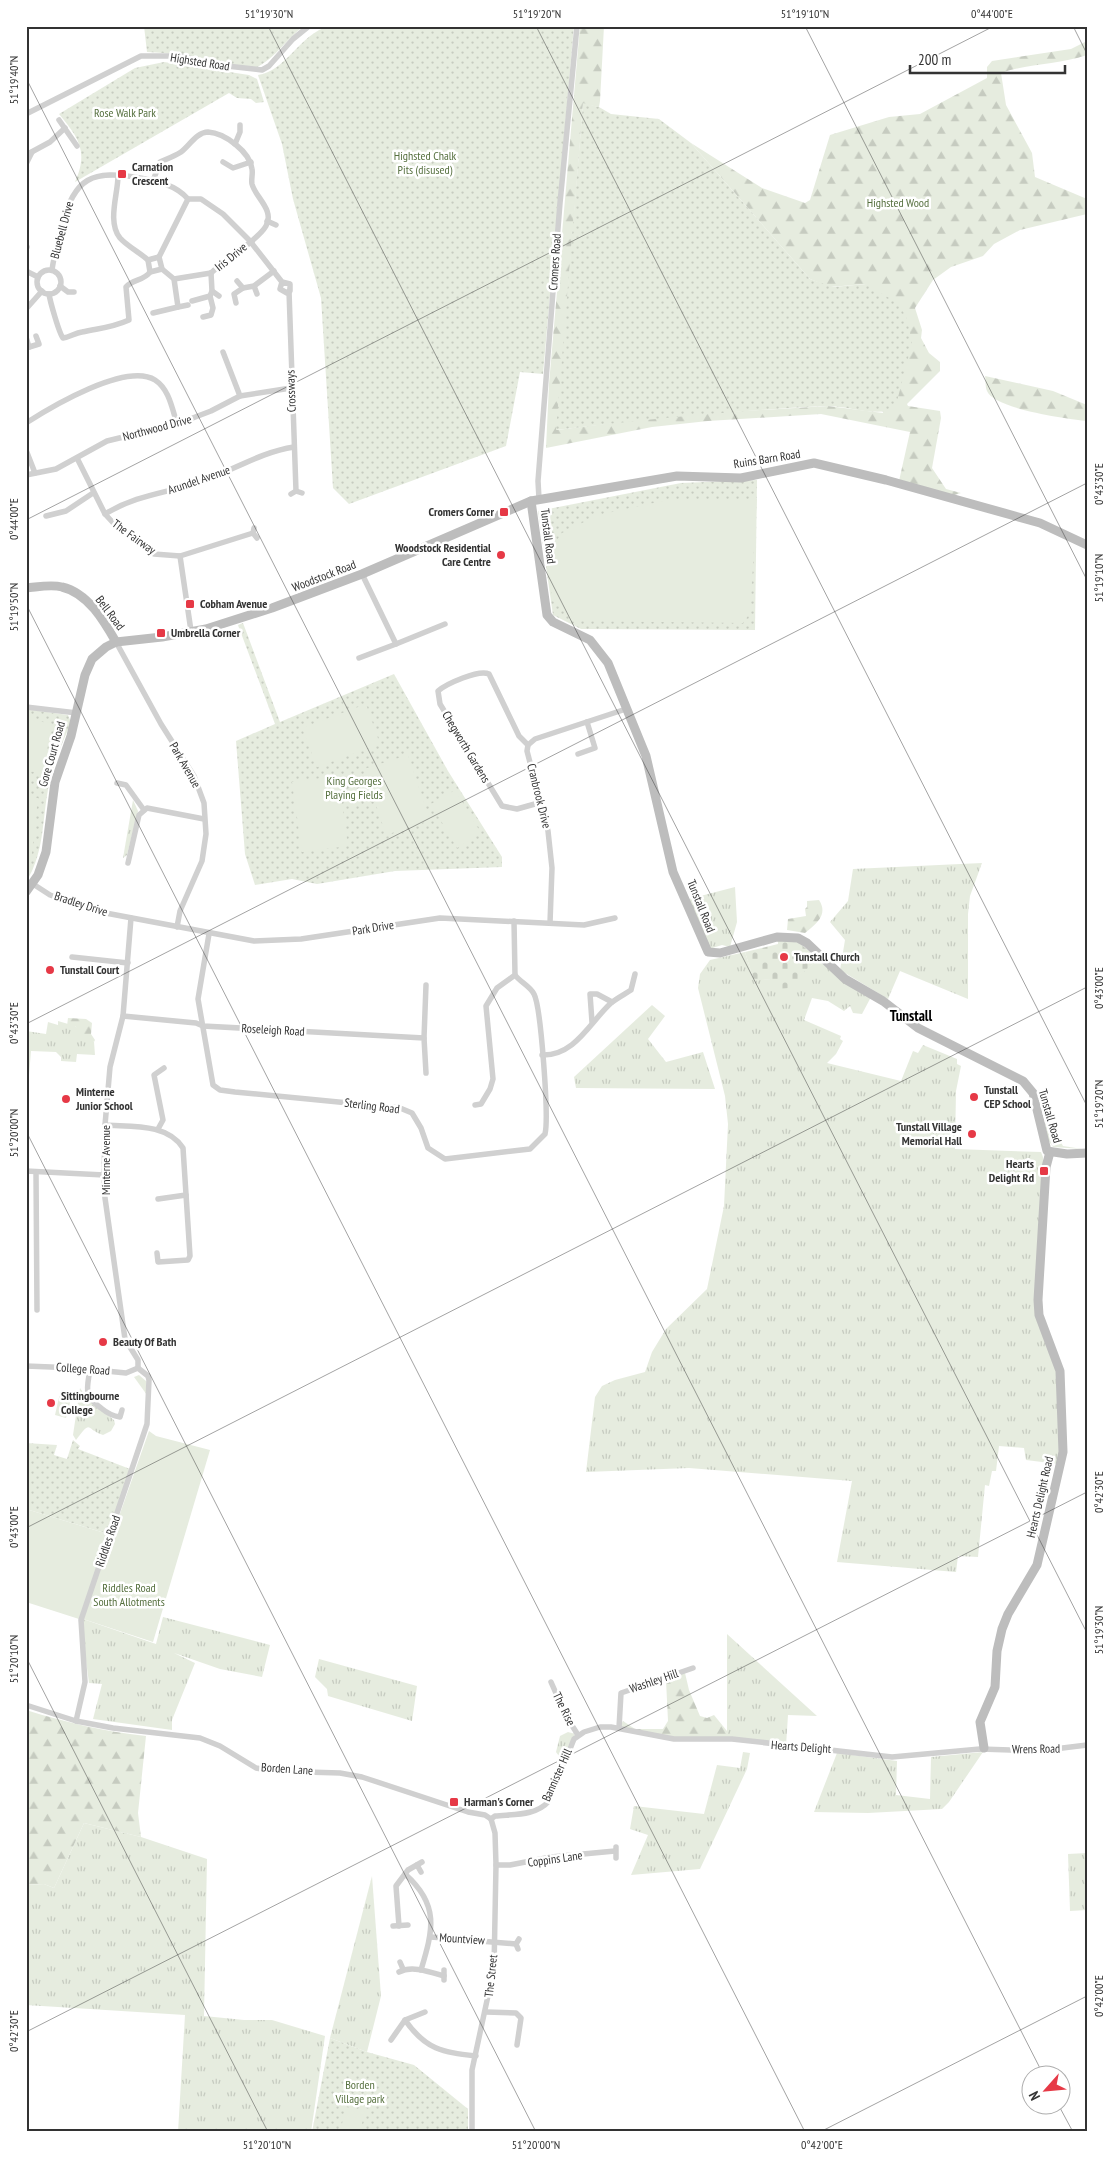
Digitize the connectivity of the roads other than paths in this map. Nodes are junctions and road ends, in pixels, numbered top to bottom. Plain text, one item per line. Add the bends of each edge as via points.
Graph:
1 (309, 26) edge
2 (577, 26) edge
3 (26, 114) edge
4 (59, 120) dead end
5 (240, 125) dead end
6 (65, 128) junction
7 (235, 144) junction
8 (77, 146) dead end
9 (29, 153) edge
10 (222, 162) dead end
11 (251, 162) junction
12 (26, 164) edge
13 (118, 176) junction
14 (129, 176) joint
15 (153, 181) junction
16 (188, 199) junction
17 (268, 221) junction
18 (276, 225) dead end
19 (250, 241) junction
20 (159, 257) junction
21 (148, 260) junction
22 (162, 269) junction
23 (52, 270) junction
24 (26, 271) edge
25 (274, 271) junction
26 (150, 272) junction
27 (211, 272) junction
28 (38, 277) junction
29 (174, 278) junction
30 (237, 281) dead end
31 (60, 286) junction
32 (254, 286) junction
33 (243, 288) junction
34 (42, 291) junction
35 (74, 292) dead end
36 (49, 294) junction
37 (211, 294) junction
38 (256, 294) dead end
39 (219, 296) dead end
40 (236, 303) dead end
41 (178, 307) junction
42 (26, 309) edge
43 (153, 313) dead end
44 (204, 317) dead end
45 (36, 336) dead end
46 (26, 337) edge
47 (27, 348) edge
48 (223, 352) dead end
49 (291, 388) junction
50 (240, 396) junction
51 (26, 423) edge
52 (177, 424) junction
53 (294, 447) junction
54 (26, 450) edge
55 (77, 458) junction
56 (35, 473) junction
57 (26, 475) edge
58 (93, 493) junction
59 (296, 493) dead end
60 (535, 500) junction
61 (105, 514) junction
62 (46, 516) dead end
63 (255, 533) dead end
64 (1087, 545) edge
65 (180, 556) junction
66 (362, 574) junction
67 (26, 588) edge
68 (446, 624) dead end
69 (191, 631) junction
70 (116, 642) junction
71 (396, 644) junction
72 (359, 658) dead end
73 (26, 707) edge
74 (626, 709) junction
75 (76, 713) junction
76 (587, 722) junction
77 (528, 745) junction
78 (578, 754) dead end
79 (117, 782) dead end
80 (542, 802) junction
81 (144, 810) junction
82 (204, 818) junction
83 (128, 864) dead end
84 (33, 884) junction
85 (26, 892) edge
86 (131, 918) junction
87 (615, 918) dead end
88 (514, 921) junction
89 (550, 923) junction
90 (177, 927) junction
91 (209, 934) junction
92 (72, 957) dead end
93 (128, 963) junction
94 (635, 974) dead end
95 (515, 975) junction
96 (426, 985) dead end
97 (612, 1002) junction
98 (123, 1016) junction
99 (592, 1022) junction
100 (203, 1026) junction
101 (424, 1038) junction
102 (542, 1055) junction
103 (164, 1068) dead end
104 (426, 1073) dead end
105 (475, 1105) dead end
106 (105, 1125) junction
107 (158, 1129) junction
108 (1050, 1152) junction
109 (1087, 1153) edge
110 (26, 1171) edge
111 (36, 1172) junction
112 (104, 1175) junction
113 (186, 1195) junction
114 (158, 1199) dead end
115 (157, 1253) dead end
116 (37, 1310) dead end
117 (26, 1366) edge
118 (138, 1368) junction
119 (90, 1369) junction
120 (122, 1410) dead end
121 (693, 1668) dead end
122 (551, 1682) dead end
123 (26, 1705) edge
124 (76, 1721) junction
125 (618, 1728) junction
126 (578, 1734) junction
127 (1087, 1746) edge
128 (984, 1748) junction
129 (491, 1819) junction
130 (616, 1852) dead end
131 (496, 1865) junction
132 (421, 1872) dead end
133 (405, 1874) junction
134 (408, 1925) dead end
135 (431, 1937) junction
136 (493, 1941) junction
137 (518, 1944) dead end
138 (400, 1962) dead end
139 (421, 1970) junction
140 (444, 1975) dead end
141 (425, 2012) dead end
142 (486, 2012) junction
143 (405, 2020) junction
144 (391, 2040) dead end
145 (518, 2045) dead end
146 (476, 2056) junction
147 (472, 2132) edge

1 - 3 street, Highsted Road via 262,70 180,56 141,56
2 - 60 street, Cromers Road
4 - 6 street
5 - 7 street
6 - 8 street
6 - 9 street via 50,142
7 - 11 street via 245,151
7 - 15 street via 212,133 203,133 181,152 160,162
9 - 12 street via 32,157
10 - 11 street via 233,168
11 - 17 street via 252,185 265,207
13 - 14 street, Bluebell Drive
13 - 21 street via 116,231
13 - 23 street, Bluebell Drive via 101,176 84,182 71,197
14 - 15 street, Crossways
15 - 16 street, Crossways via 179,190
16 - 19 street, Crossways via 201,199 212,205
16 - 20 street
17 - 18 street
17 - 19 street, Iris Drive
19 - 25 street, Crossways
19 - 27 street, Iris Drive
20 - 21 street
20 - 22 street
21 - 26 street
22 - 26 street
22 - 29 street
23 - 28 street, Bluebell Drive via 46,270
23 - 31 street, Bluebell Drive via 60,277
24 - 28 street
25 - 32 street
25 - 49 street, Crossways via 282,282 290,284
26 - 36 street via 126,287 129,320 68,338 60,334
27 - 29 street
27 - 37 street
28 - 34 street via 37,283
29 - 41 street
30 - 33 street
31 - 35 street
31 - 36 street
32 - 33 street
32 - 38 street
33 - 40 street via 234,294
34 - 36 street
34 - 42 street
37 - 39 street
37 - 41 street
37 - 44 street via 211,315
41 - 43 street
45 - 47 street via 39,344
46 - 47 street
48 - 50 street
49 - 50 street, Northwood Drive
49 - 53 street, Crossways
50 - 52 street, Northwood Drive
51 - 52 street via 82,391 108,382 146,376 163,387
52 - 55 street, Northwood Drive via 107,441
53 - 59 street, Crossways
53 - 61 street, Arundel Avenue via 261,455 221,474 177,489 134,498
54 - 56 street
55 - 56 street, Northwood Drive via 56,469
55 - 58 street, The Fairway
56 - 57 street, Northwood Drive
58 - 61 street, The Fairway
58 - 62 street via 66,511
60 - 64 street, Ruins Barn Road via 677,476 741,478 814,464 886,480 1040,523
60 - 66 street, Woodstock Road
60 - 74 street, Tunstall Road via 547,615 552,622 580,634 597,647 608,663
61 - 65 street, The Fairway via 154,554
63 - 65 street, The Fairway
65 - 69 street
66 - 69 street, Woodstock Road via 264,611
66 - 71 street
67 - 70 street, Bell Road via 72,590 94,610
68 - 71 street
69 - 70 street, Woodstock Road
70 - 75 street, Gore Court Road via 92,659
70 - 82 street, Park Avenue via 194,776 204,803
71 - 72 street
73 - 75 street
74 - 76 street
74 - 108 street, Tunstall Road via 649,764 673,872 708,952 720,953 777,937 798,938 807,943 844,979 883,1001 918,1028 1023,1081 1033,1093 1044,1148
75 - 84 street, Gore Court Road via 55,782 46,852
76 - 77 street via 535,739
76 - 78 street via 594,748
77 - 80 street, Cranbrook Drive
77 - 80 street, Chegworth Gardens via 519,736 489,674 475,674 438,691 440,704 502,806 517,808
79 - 81 street via 126,785
80 - 89 street, Cranbrook Drive via 551,852
81 - 82 street via 151,808
81 - 83 street via 137,823
82 - 90 street, Park Avenue via 206,834 202,860 180,911
84 - 85 street, Gore Court Road
84 - 86 street, Bradley Drive via 77,906
86 - 90 street, Park Drive
86 - 93 street, Minterne Avenue
87 - 89 street, Park Drive via 584,925
88 - 89 street, Park Drive
88 - 91 street, Park Drive via 440,918 270,941
88 - 95 street
90 - 91 street, Park Drive
91 - 100 street, Sterling Road via 198,992
92 - 93 street
93 - 98 street, Minterne Avenue
94 - 97 street via 631,990
95 - 102 street, Sterling Road via 534,993
95 - 105 street via 497,988 486,1006 493,1079 481,1104
96 - 101 street
97 - 99 street
97 - 99 street via 590,994
98 - 100 street, Roseleigh Road
98 - 106 street, Minterne Avenue via 110,1068
99 - 102 street via 570,1046
100 - 101 street, Roseleigh Road
100 - 102 street, Sterling Road via 216,1088 400,1108 412,1113 428,1148 445,1159 520,1151 530,1149 539,1141 546,1128
101 - 104 street
103 - 107 street via 154,1075 163,1120
106 - 107 street
106 - 112 street, Minterne Avenue
107 - 113 street via 171,1135 183,1148
108 - 109 street
108 - 128 street, Hearts Delight Road via 1046,1167 1038,1300 1039,1315 1060,1371 1063,1452 1037,1565 1002,1629 995,1687 980,1722
110 - 111 street
111 - 112 street
111 - 116 street
112 - 118 street, Minterne Avenue via 125,1339 138,1360
113 - 114 street
113 - 115 street via 188,1260 158,1262
117 - 119 street, College Road
118 - 119 street, College Road via 126,1373
118 - 124 street, Riddles Road via 150,1380 148,1419 81,1620 86,1682
119 - 120 street via 87,1390 90,1400 116,1417 120,1418
121 - 125 street, Washley Hill via 620,1693
122 - 126 street, The Rise
123 - 124 street, Borden Lane
124 - 129 street, Borden Lane via 200,1738 256,1768 362,1777
125 - 126 street, Bannister Hill via 600,1727
125 - 128 street, Hearts Delight via 674,1739 732,1739 892,1757
126 - 129 street, Bannister Hill via 545,1805 533,1812
127 - 128 street, Wrens Road via 1038,1752
129 - 131 street, The Street
130 - 131 street, Coppins Lane
131 - 136 street, The Street
132 - 133 street via 420,1863
133 - 134 street via 396,1886 396,1926
133 - 135 street, Mountview via 417,1885 428,1904
135 - 136 street, Mountview
135 - 139 street, Mountview
136 - 137 street, Mountview
136 - 142 street, The Street via 492,1982
138 - 139 street via 401,1970
139 - 140 street
141 - 143 street
142 - 145 street via 516,2013 521,2018
142 - 146 street, The Street
143 - 144 street
143 - 146 street via 420,2040 432,2047 443,2052
146 - 147 street, The Street via 472,2077

